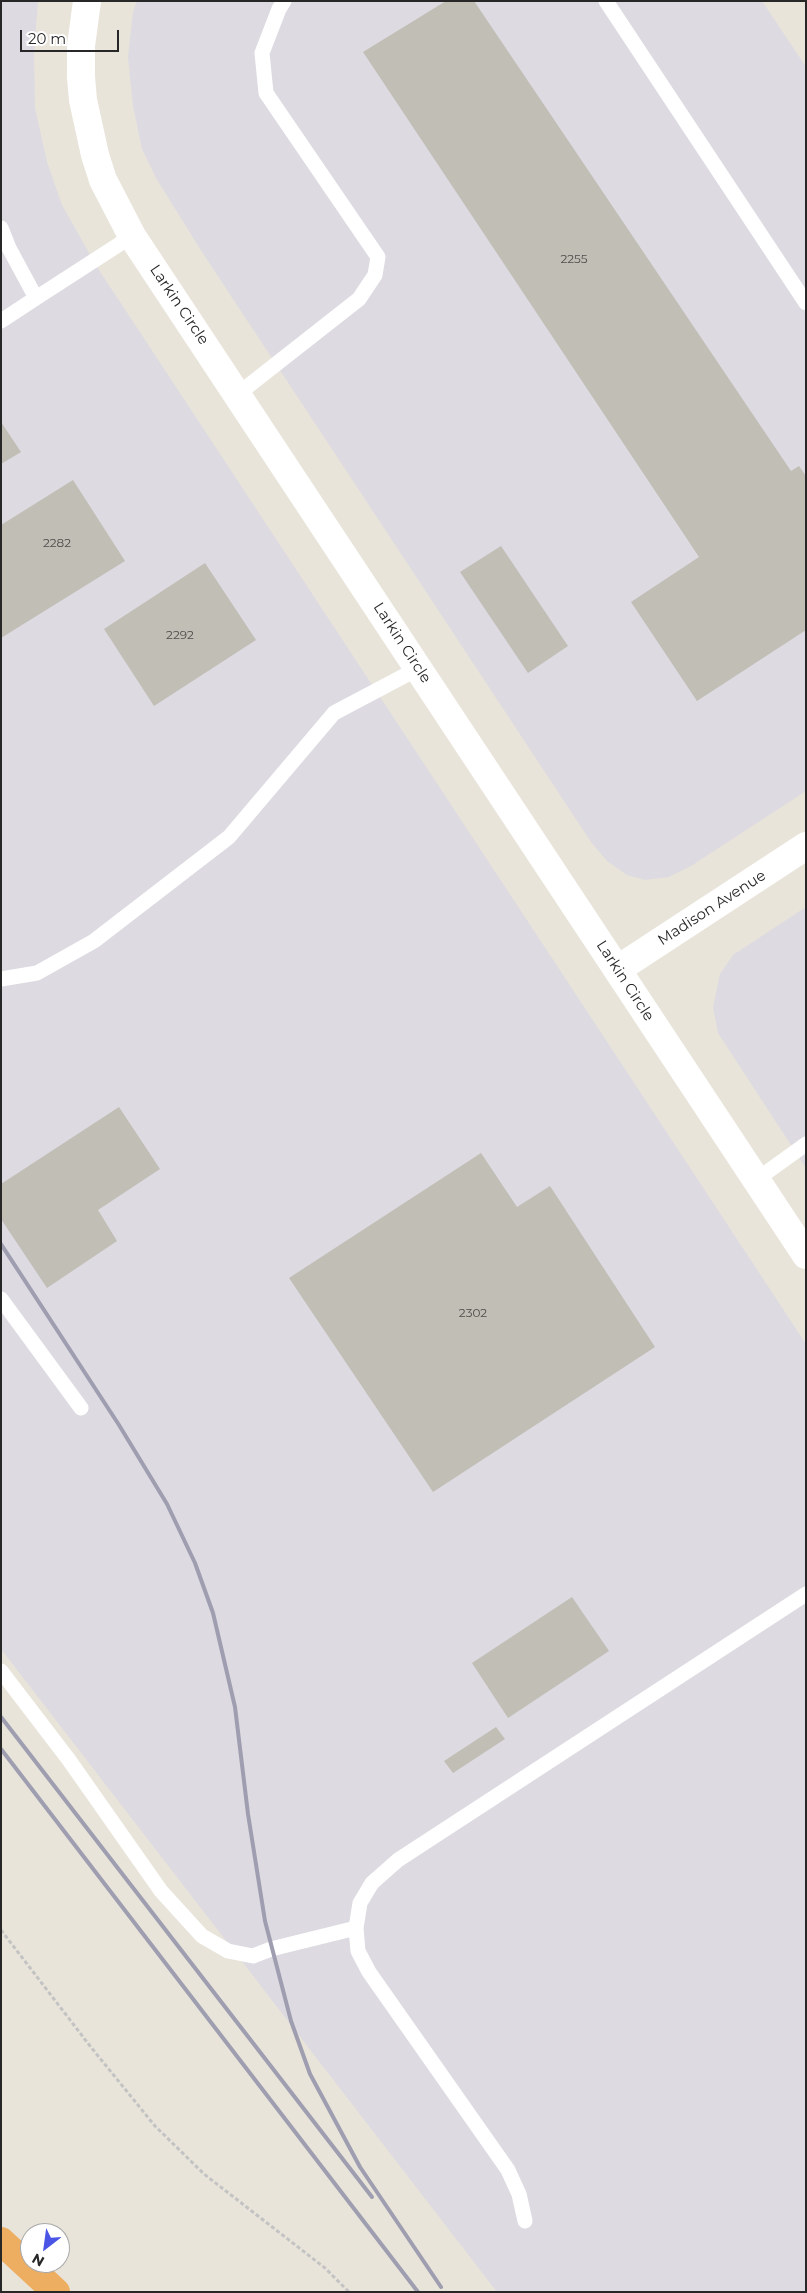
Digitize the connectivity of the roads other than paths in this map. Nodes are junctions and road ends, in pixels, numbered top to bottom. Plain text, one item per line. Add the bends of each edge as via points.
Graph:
1 (87, 1) edge
2 (284, 1) edge
3 (606, 1) edge
4 (1, 228) edge
5 (132, 236) junction
6 (36, 298) junction
7 (806, 303) edge
8 (1, 321) edge
9 (238, 394) junction
10 (419, 668) junction
11 (806, 846) edge
12 (618, 969) junction
13 (1, 979) edge
14 (806, 1144) edge
15 (756, 1180) junction
16 (806, 1255) edge
17 (1, 1298) edge
18 (82, 1408) dead end
19 (806, 1594) edge
20 (1, 1671) edge
21 (356, 1928) junction
22 (526, 2221) dead end
23 (1, 2241) edge
24 (56, 2292) edge

1 - 5 street, Larkin Circle via 80,77 83,100 103,180
2 - 9 lane via 262,53 266,93 378,256 375,275 359,299
3 - 7 lane
4 - 6 lane
5 - 6 lane
5 - 9 street, Larkin Circle
6 - 8 lane
9 - 10 street, Larkin Circle
10 - 12 street, Larkin Circle
10 - 13 lane via 334,712 229,837 94,941 36,973
11 - 12 street, Madison Avenue
12 - 15 street, Larkin Circle
14 - 15 lane
15 - 16 street, Larkin Circle
17 - 18 lane
19 - 21 lane via 398,1860 372,1883 360,1903
20 - 21 lane via 69,1760 161,1891 202,1936 228,1951 253,1956
21 - 22 lane via 358,1951 369,1972 508,2170
23 - 24 highway

